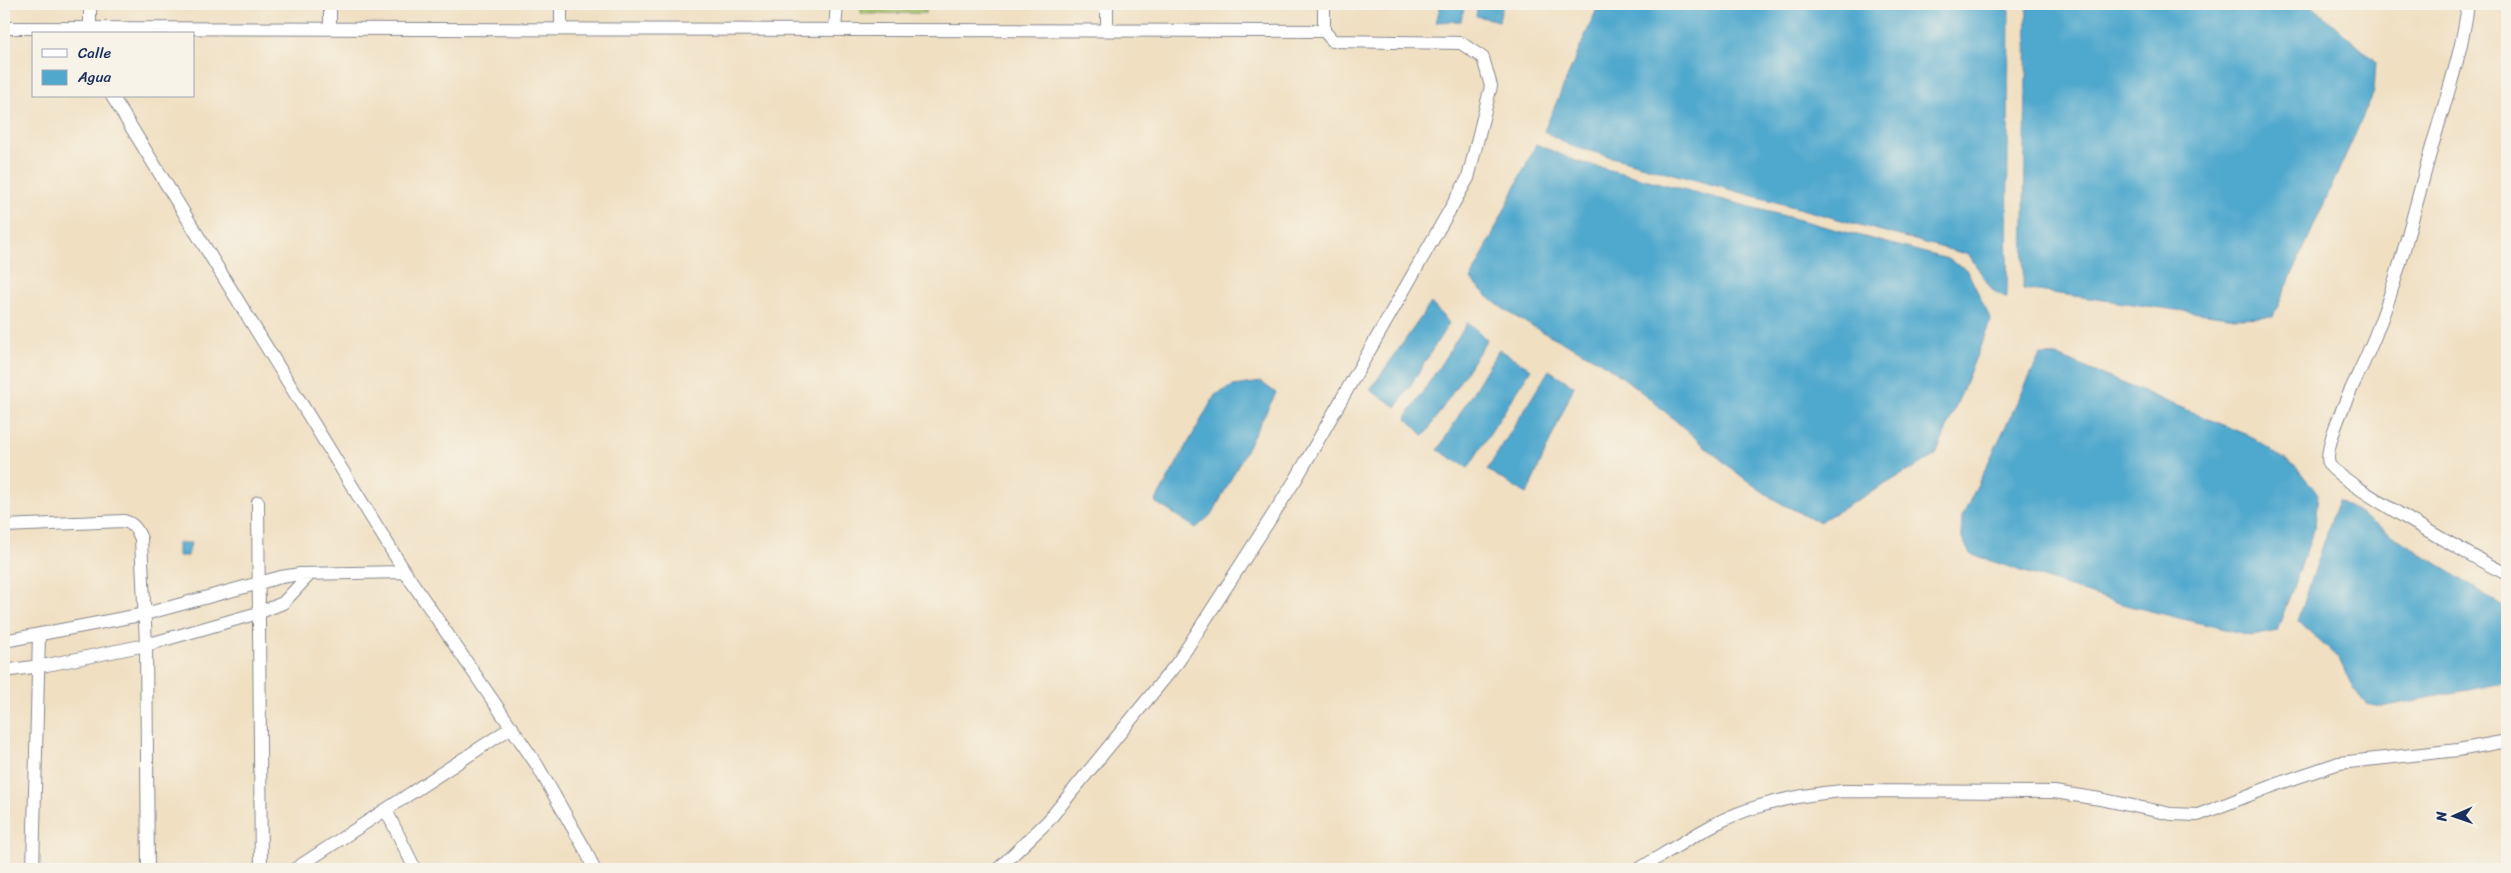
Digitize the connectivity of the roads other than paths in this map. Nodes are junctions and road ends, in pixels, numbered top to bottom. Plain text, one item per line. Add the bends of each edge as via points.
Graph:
1 (90, 4) edge
2 (330, 4) edge
3 (560, 4) edge
4 (837, 4) edge
5 (1106, 4) edge
6 (1324, 4) edge
7 (2468, 4) edge
8 (330, 27) junction
9 (4, 28) edge
10 (561, 28) junction
11 (835, 29) junction
12 (1107, 30) junction
13 (1324, 30) junction
14 (90, 31) edge
15 (113, 98) edge
16 (258, 502) dead end
17 (4, 526) edge
18 (405, 572) junction
19 (310, 574) junction
20 (2507, 574) edge
21 (258, 583) junction
22 (258, 613) junction
23 (145, 614) junction
24 (39, 635) junction
25 (4, 641) edge
26 (146, 645) junction
27 (38, 666) junction
28 (4, 671) edge
29 (512, 728) junction
30 (2507, 741) edge
31 (386, 810) junction
32 (33, 869) edge
33 (148, 869) edge
34 (261, 869) edge
35 (295, 869) edge
36 (415, 869) edge
37 (594, 869) edge
38 (998, 869) edge
39 (1639, 869) edge

1 - 14 street
2 - 8 street
3 - 10 street
4 - 11 street
5 - 12 street
6 - 13 street
7 - 20 street via 2464,39 2377,332 2329,442 2328,462 2332,470 2360,489
8 - 10 street
8 - 14 street
9 - 14 street
10 - 11 street
11 - 12 street
12 - 13 street
13 - 38 street via 1333,41 1461,43 1483,58 1490,86 1468,178 1296,479 1178,662 1048,821
15 - 18 street
16 - 21 street
17 - 23 street via 124,521 132,524 141,539
18 - 19 street
18 - 29 street
19 - 21 street
19 - 22 street via 283,604
21 - 22 street
21 - 23 street
22 - 26 street
22 - 34 street
23 - 24 street
23 - 26 street
24 - 25 street
24 - 27 street
26 - 27 street
26 - 33 street
27 - 28 street
27 - 32 street
29 - 31 street
29 - 37 street via 537,765
30 - 39 street via 2458,750 2339,763 2198,815 2177,815 2100,798 2054,792 1842,791 1814,794 1762,806 1717,823
31 - 35 street
31 - 36 street

